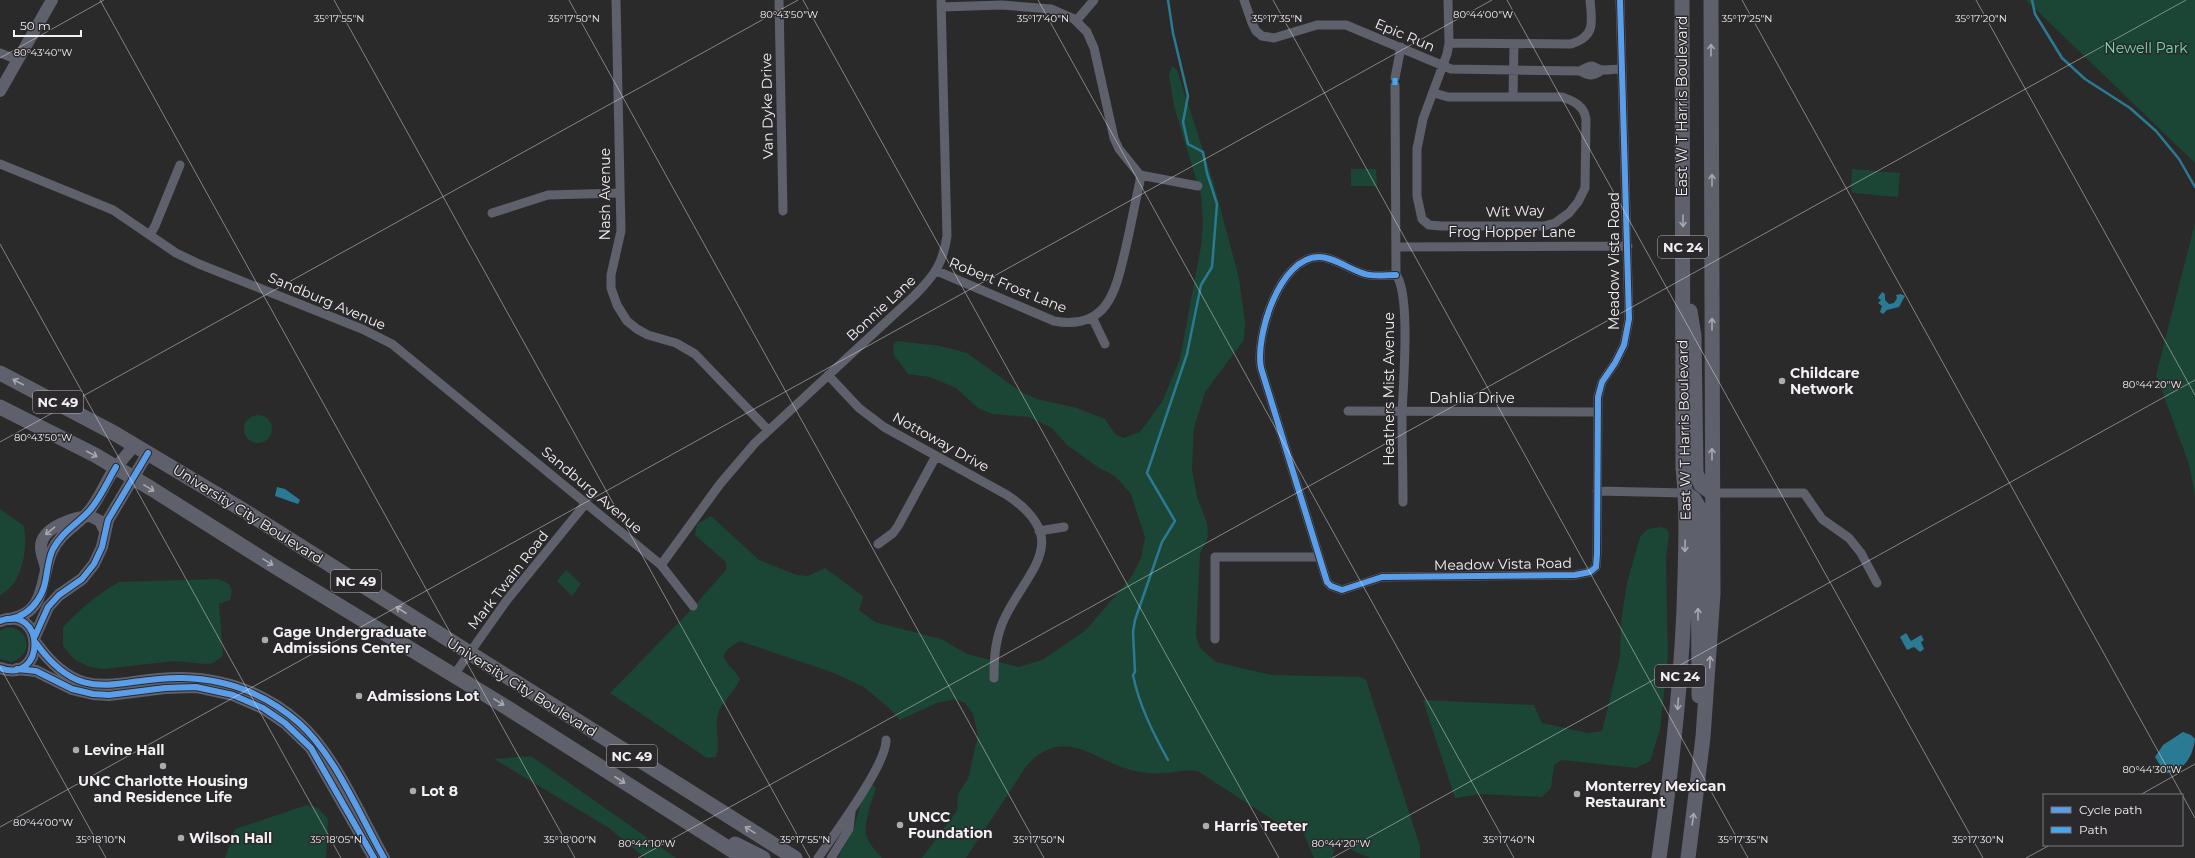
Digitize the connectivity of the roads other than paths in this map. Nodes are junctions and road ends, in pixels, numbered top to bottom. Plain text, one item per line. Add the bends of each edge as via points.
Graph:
1 (52, 0) edge
2 (616, 0) edge
3 (779, 0) edge
4 (1094, 0) edge
5 (1244, 0) edge
6 (1448, 0) edge
7 (1590, 0) edge
8 (1620, 0) edge
9 (1682, 0) edge
10 (1711, 0) edge
11 (941, 3) edge
12 (1076, 21) junction
13 (1449, 43) junction
14 (1514, 44) junction
15 (1401, 47) junction
16 (0, 53) edge
17 (18, 60) junction
18 (1443, 66) junction
19 (1621, 69) junction
20 (1514, 70) junction
21 (0, 91) edge
22 (1434, 92) junction
23 (1513, 97) junction
24 (0, 164) edge
25 (180, 165) dead end
26 (1140, 175) junction
27 (1198, 186) dead end
28 (620, 193) junction
29 (783, 211) dead end
30 (492, 213) dead end
31 (150, 235) junction
32 (1628, 246) junction
33 (1396, 247) junction
34 (1683, 270) junction
35 (937, 271) junction
36 (1396, 275) junction
37 (1092, 317) junction
38 (1105, 344) dead end
39 (0, 373) edge
40 (828, 375) junction
41 (0, 407) edge
42 (1348, 411) dead end
43 (1402, 412) junction
44 (1596, 412) junction
45 (768, 430) junction
46 (134, 445) junction
47 (148, 453) junction
48 (936, 456) junction
49 (116, 467) junction
50 (133, 478) junction
51 (1597, 491) junction
52 (1686, 493) junction
53 (1712, 493) junction
54 (1403, 502) dead end
55 (586, 503) junction
56 (81, 518) junction
57 (1064, 527) dead end
58 (105, 531) junction
59 (1039, 531) junction
60 (878, 544) dead end
61 (1318, 557) junction
62 (660, 565) junction
63 (1877, 583) dead end
64 (693, 606) dead end
65 (4, 619) edge
66 (1215, 639) dead end
67 (35, 640) junction
68 (469, 654) junction
69 (7, 670) edge
70 (454, 675) junction
71 (994, 678) dead end
72 (1704, 737) junction
73 (886, 740) dead end
74 (851, 812) junction
75 (675, 814) junction
76 (1663, 830) junction
77 (720, 843) junction
78 (374, 858) edge
79 (384, 858) edge
80 (738, 858) edge
81 (744, 858) edge
82 (763, 858) edge
83 (795, 858) edge
84 (818, 858) edge
85 (831, 858) edge
86 (1659, 858) edge
87 (1665, 858) edge
88 (1688, 858) edge

1 - 17 street
2 - 28 street, Nash Avenue
3 - 29 street, Van Dyke Drive
4 - 12 street
5 - 15 street, Epic Run via 1256,31 1262,36 1274,38 1316,25 1346,25
6 - 13 street, Wit Way
7 - 14 street via 1592,22 1583,40 1571,44
8 - 19 street, Meadow Vista Road
9 -> 34 main road, East W T Harris Boulevard / NC 24
53 -> 10 main road, East W T Harris Boulevard / NC 24
11 - 12 street via 1051,9 1063,12
11 - 35 street, Bonnie Lane via 947,236
12 - 26 street via 1087,32 1094,48 1114,138 1119,149
13 - 14 street
13 - 18 street, Wit Way
14 - 20 street
15 - 18 street, Epic Run
15 - 33 street, Heathers Mist Avenue via 1395,81
16 - 17 street
17 - 21 street
18 - 20 street, Epic Run via 1474,71
18 - 22 street, Wit Way
19 - 20 street, Epic Run via 1602,70 1596,75 1588,76 1580,71
19 - 32 street, Meadow Vista Road
20 - 23 street
22 - 23 street, Wit Way via 1448,97
22 - 23 street, Wit Way via 1423,119 1417,149 1417,196 1422,219 1429,225 1441,226 1544,226 1555,223 1569,213 1578,202 1585,188 1586,113 1575,102 1562,96
24 - 31 street, Sandburg Avenue via 113,210
25 - 31 street
26 - 27 street
26 - 37 street, Robert Frost Lane via 1116,289 1108,304
28 - 30 street via 548,195
28 - 45 street, Nash Avenue via 621,231 611,275 613,294 620,311 637,329 648,335 676,342 695,354
31 - 55 street, Sandburg Avenue via 176,253 199,264 362,328 392,344
32 - 33 street, Frog Hopper Lane
32 - 44 street, Meadow Vista Road via 1628,333 1615,363 1599,388
33 - 36 street, Heathers Mist Avenue
34 - 52 main road, East W T Harris Boulevard / NC 24 via 1683,468
34 - 53 main road via 1694,336 1696,473 1702,485
35 - 37 street, Robert Frost Lane via 1054,321 1072,324
35 - 40 street, Bonnie Lane via 914,296
36 - 43 street, Heathers Mist Avenue via 1402,290 1405,355
36 - 61 street, Meadow Vista Road via 1366,275 1319,257 1288,273 1271,306 1260,347 1260,358
37 - 38 street
46 -> 39 main road, University City Boulevard / NC 49 via 55,400
40 - 45 street, Bonnie Lane
40 - 48 street, Nottoway Drive via 867,415
41 -> 49 main road, University City Boulevard / NC 49
42 - 43 street, Dahlia Drive
43 - 44 street, Dahlia Drive
43 - 54 street, Heathers Mist Avenue
44 - 51 street, Meadow Vista Road
45 - 62 street, Bonnie Lane via 731,470
46 - 47 main road, University City Boulevard / NC 49
46 - 49 street
47 - 50 street
68 -> 47 main road, University City Boulevard / NC 49 via 290,539
48 - 59 street, Nottoway Drive via 1021,505 1036,523
48 - 60 street via 898,526
49 - 50 main road, University City Boulevard / NC 49
49 - 56 street via 96,502
50 - 58 street via 108,520
50 -> 70 main road, University City Boulevard / NC 49
51 - 52 street
51 - 61 street, Meadow Vista Road via 1596,567 1590,572 1578,575 1382,577 1342,590 1327,582
72 -> 52 main road via 1698,686 1698,506
52 -> 76 main road, East W T Harris Boulevard / NC 24 via 1681,659
53 - 63 street via 1804,493 1822,518 1849,538 1861,553
72 -> 53 main road, East W T Harris Boulevard / NC 24 via 1712,609
55 - 62 street, Sandburg Avenue
55 - 68 street, Mark Twain Road via 507,600
56 - 58 street via 96,517
56 -> 65 street via 68,528 57,542 50,556 43,591 36,603 23,614
57 - 59 street
58 - 67 street via 102,547 92,568 48,607
59 - 71 street, Nottoway Drive via 1041,552 1037,565 1006,616 997,638
61 - 66 street via 1214,557
62 - 64 street, Sandburg Avenue
65 - 67 street via 25,624
67 - 69 street via 31,659
67 - 79 street via 49,660 61,671 92,685 111,686 169,678 195,678 241,688 268,700 300,724 322,748
68 - 70 street, Mark Twain Road
83 -> 68 main road, University City Boulevard / NC 49
69 - 78 street via 36,672 72,689 92,694 110,695 191,687 233,695 264,708 290,727 311,748
70 -> 75 main road, University City Boulevard / NC 49
88 -> 72 main road, East W T Harris Boulevard / NC 24
73 - 74 street via 884,754
74 - 84 street
74 - 85 street via 849,829
75 - 77 main road, University City Boulevard / NC 49
75 - 82 main road
76 - 86 main road, East W T Harris Boulevard / NC 24
76 - 87 main road
77 - 80 main road
77 - 81 main road, University City Boulevard / NC 49

